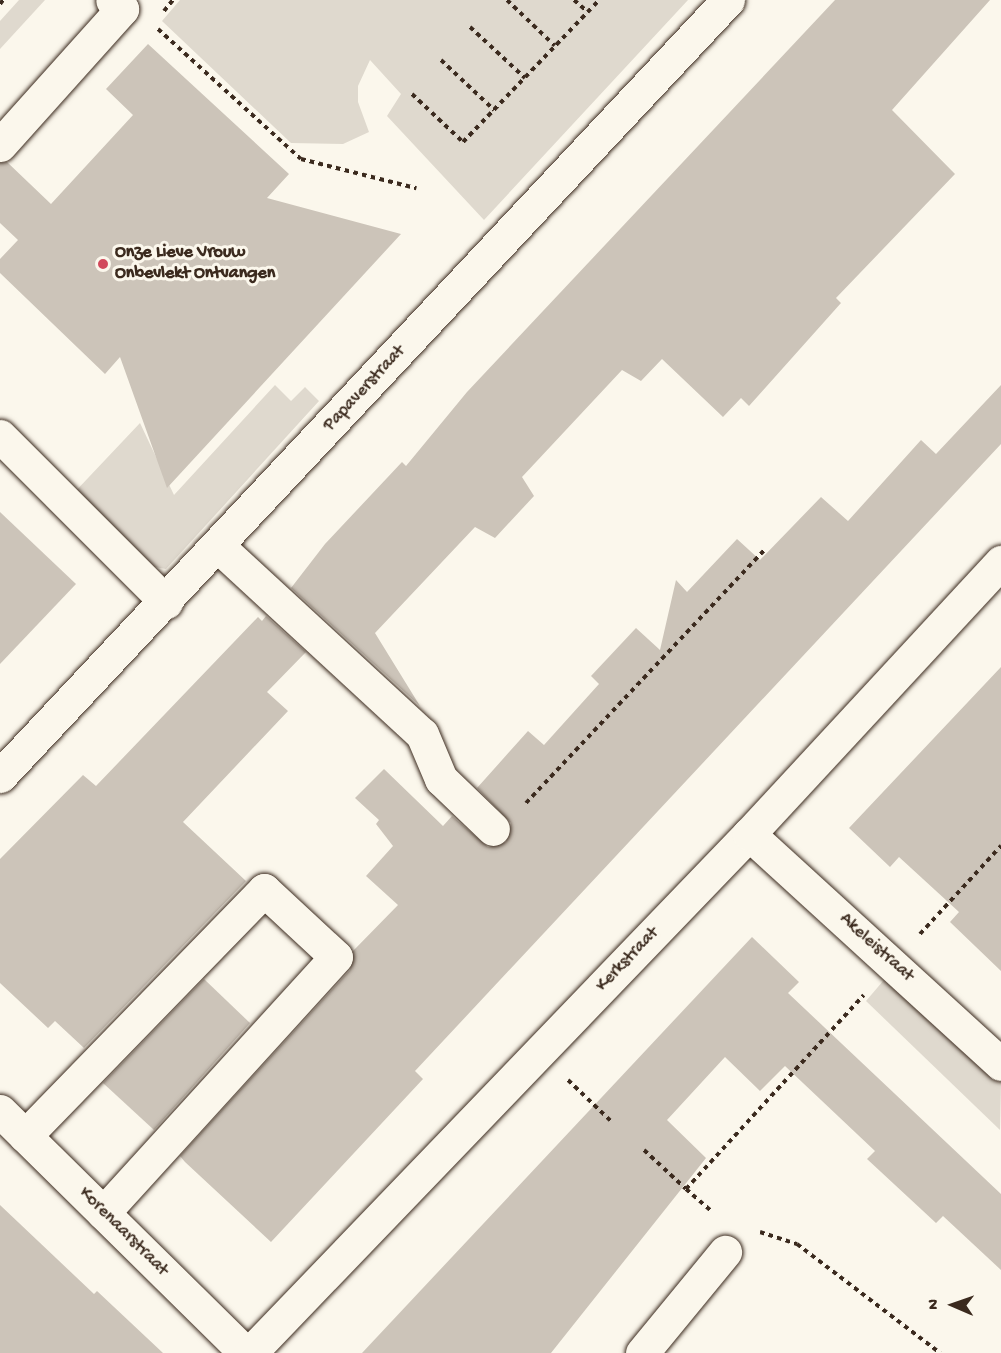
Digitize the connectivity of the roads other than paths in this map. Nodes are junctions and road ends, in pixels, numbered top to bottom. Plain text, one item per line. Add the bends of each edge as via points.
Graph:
1 (112, 0) edge
2 (728, 0) edge
3 (0, 145) edge
4 (0, 436) edge
5 (218, 546) junction
6 (1001, 562) edge
7 (166, 602) junction
8 (0, 776) edge
9 (493, 829) road end
10 (749, 834) junction
11 (1001, 1064) edge
12 (0, 1111) edge
13 (25, 1136) junction
14 (103, 1213) junction
15 (725, 1252) dead end
16 (245, 1353) edge
17 (250, 1353) edge
18 (642, 1353) edge

1 - 3 street via 122,9
2 - 5 street, Papaverstraat
4 - 7 street
5 - 7 street, Papaverstraat
5 - 9 street via 422,734 441,779
6 - 10 street, Kerkstraat
7 - 8 street, Papaverstraat
10 - 11 street, Akeleistraat via 894,962
10 - 17 street, Kerkstraat
12 - 13 street, Korenaarstraat
13 - 14 street, Korenaarstraat
13 - 14 street via 264,890 336,957
14 - 16 street, Korenaarstraat
15 - 18 street

